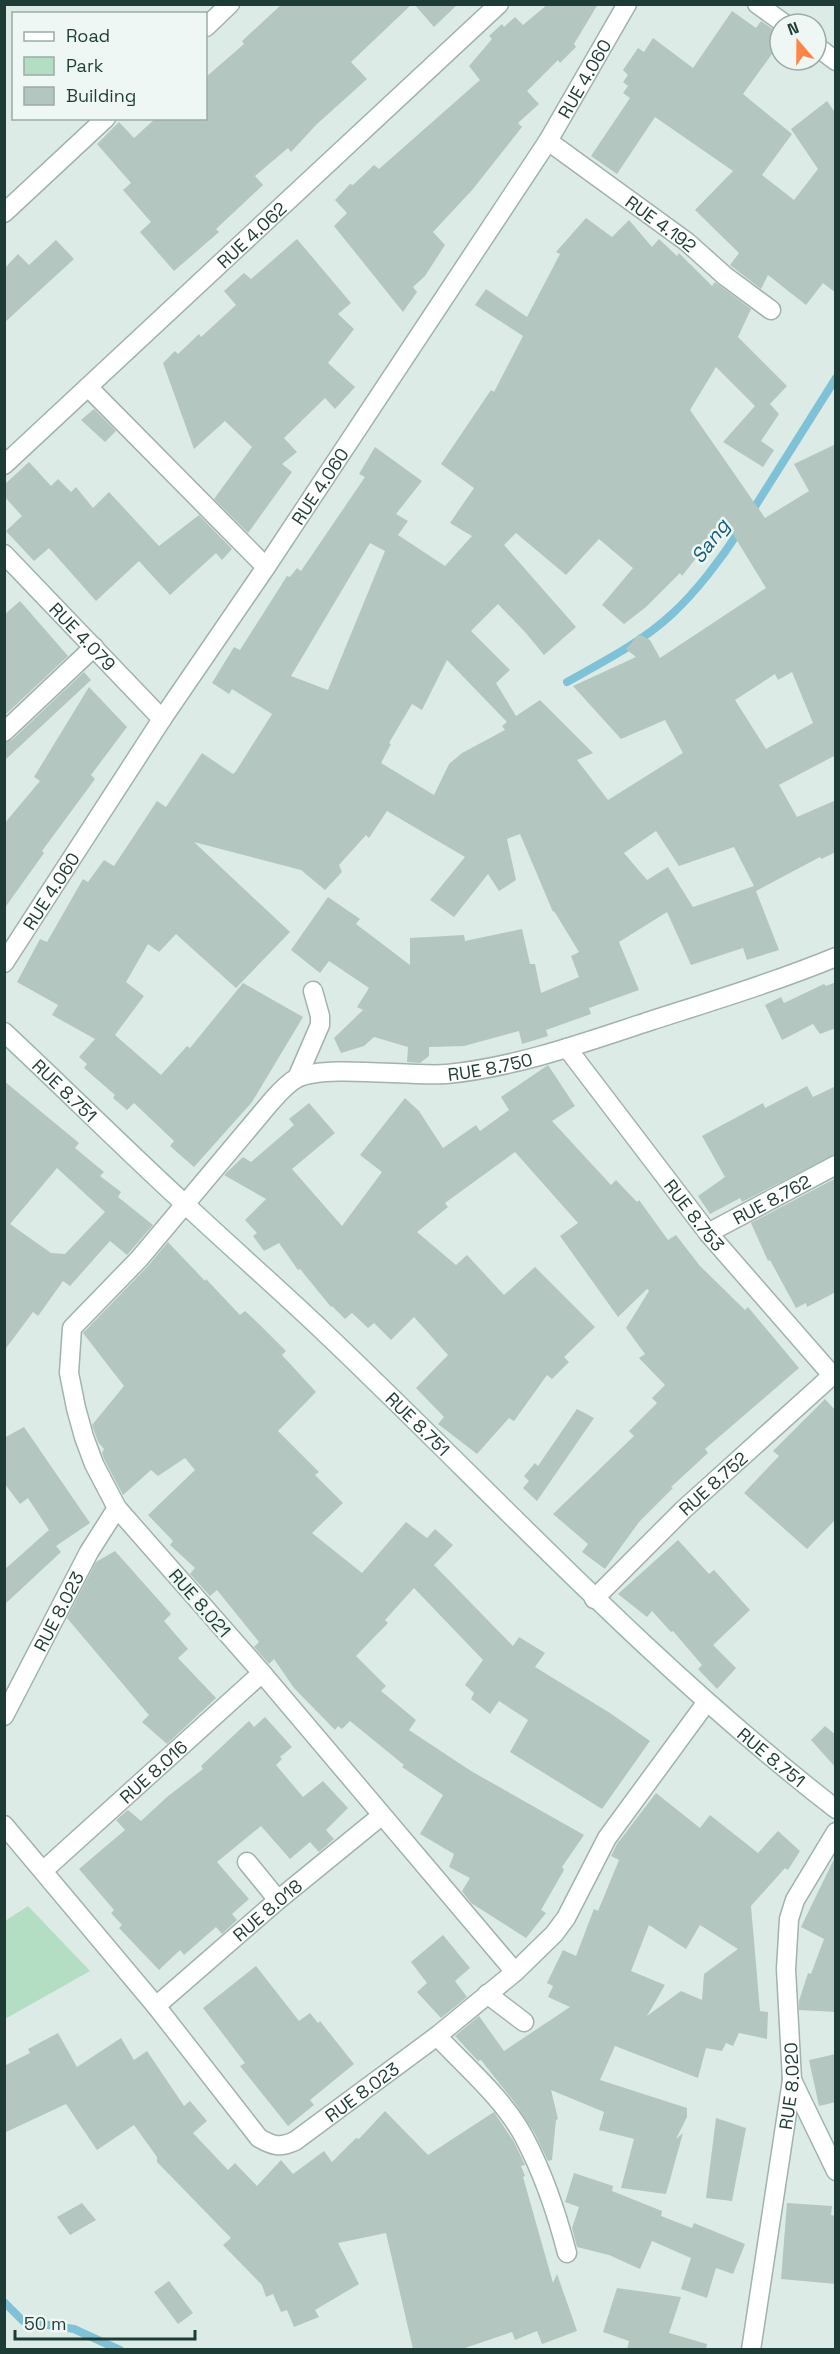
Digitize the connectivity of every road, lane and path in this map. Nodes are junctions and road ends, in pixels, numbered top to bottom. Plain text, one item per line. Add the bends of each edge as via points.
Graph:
1 (230, 4) edge
2 (498, 4) edge
3 (627, 4) edge
4 (207, 26) edge
5 (104, 120) edge
6 (548, 141) junction
7 (4, 213) edge
8 (771, 310) dead end
9 (88, 387) junction
10 (4, 465) edge
11 (4, 554) edge
12 (266, 567) junction
13 (94, 647) junction
14 (162, 719) junction
15 (4, 732) edge
16 (836, 957) edge
17 (4, 963) edge
18 (313, 992) dead end
19 (4, 1032) edge
20 (567, 1048) junction
21 (297, 1078) junction
22 (836, 1165) edge
23 (186, 1205) junction
24 (708, 1233) junction
25 (834, 1373) edge
26 (117, 1508) junction
27 (594, 1599) junction
28 (262, 1673) junction
29 (706, 1703) junction
30 (4, 1716) edge
31 (836, 1809) edge
32 (381, 1816) junction
33 (4, 1825) edge
34 (836, 1832) edge
35 (247, 1862) dead end
36 (44, 1870) junction
37 (278, 1900) junction
38 (515, 1972) junction
39 (487, 1994) junction
40 (156, 2006) junction
41 (524, 2022) dead end
42 (437, 2036) junction
43 (792, 2080) junction
44 (836, 2171) edge
45 (567, 2253) dead end
46 (751, 2349) edge

1 - 4 street
2 - 9 street, RUE 4.062
3 - 6 street, RUE 4.060
5 - 7 street
6 - 8 street, RUE 4.192 via 687,242
6 - 12 street, RUE 4.060
9 - 10 street, RUE 4.062
9 - 12 street
11 - 13 street, RUE 4.079
12 - 14 street, RUE 4.060
13 - 14 street, RUE 4.079
13 - 15 street
14 - 17 street, RUE 4.060
16 - 20 street, RUE 8.750
18 - 21 street via 320,1025
19 - 23 street, RUE 8.751
20 - 21 street, RUE 8.750 via 465,1072 333,1072
20 - 24 street, RUE 8.753
21 - 23 street via 276,1096
22 - 24 street, RUE 8.762
23 - 26 street, RUE 8.021 via 77,1321 70,1336 69,1372 84,1437
23 - 27 street, RUE 8.751 via 325,1333
24 - 25 street, RUE 8.753
25 - 27 street, RUE 8.752 via 683,1510
26 - 28 street, RUE 8.021
26 - 30 street, RUE 8.023 via 89,1552
27 - 29 street, RUE 8.751
28 - 32 street, RUE 8.021
28 - 36 street, RUE 8.016
29 - 31 street, RUE 8.751
29 - 38 street, RUE 8.023 via 607,1839 566,1918
32 - 37 street, RUE 8.018
32 - 38 street, RUE 8.021
33 - 36 street, RUE 8.023
34 - 43 street, RUE 8.020 via 795,1900 789,1918 786,1969
35 - 37 street
36 - 40 street, RUE 8.023
37 - 40 street, RUE 8.018
38 - 39 street, RUE 8.023
39 - 41 street
39 - 42 street, RUE 8.023
40 - 42 street, RUE 8.023 via 259,2138 283,2147
42 - 45 street via 496,2097 524,2137
43 - 44 street
43 - 46 street, RUE 8.020

